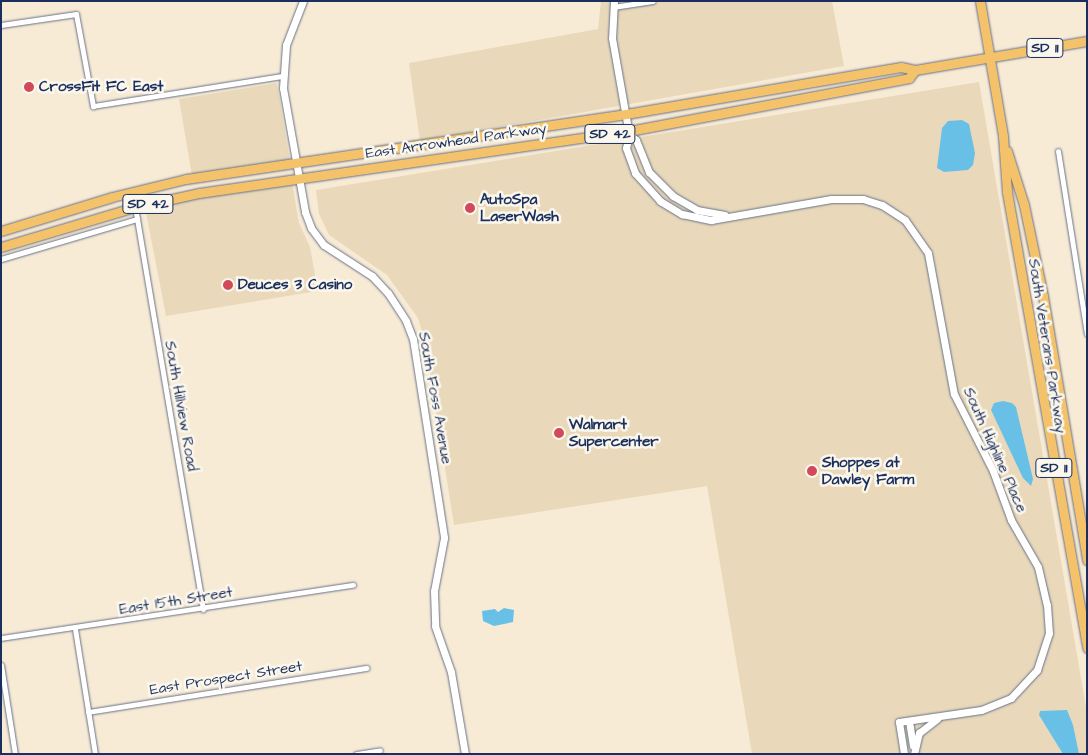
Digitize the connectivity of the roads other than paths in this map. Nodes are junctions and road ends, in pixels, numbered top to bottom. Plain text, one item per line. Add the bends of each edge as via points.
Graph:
1 (303, 1) edge
2 (653, 1) edge
3 (980, 1) edge
4 (614, 4) edge
5 (1, 25) edge
6 (1087, 41) edge
7 (990, 57) junction
8 (915, 70) junction
9 (282, 76) junction
10 (626, 114) junction
11 (629, 133) junction
12 (1003, 136) junction
13 (1058, 151) dead end
14 (296, 163) junction
15 (298, 177) junction
16 (135, 207) junction
17 (730, 215) junction
18 (137, 219) junction
19 (1, 231) edge
20 (1, 247) edge
21 (1, 259) edge
22 (1087, 334) edge
23 (1087, 560) edge
24 (353, 585) dead end
25 (202, 610) junction
26 (75, 629) junction
27 (1, 638) edge
28 (1087, 648) edge
29 (1, 666) edge
30 (368, 668) dead end
31 (88, 712) junction
32 (948, 715) junction
33 (909, 721) junction
34 (380, 750) dead end
35 (16, 754) edge
36 (95, 754) edge
37 (356, 754) edge
38 (465, 754) edge
39 (904, 754) edge
40 (914, 754) edge

1 - 9 street, South Foss Avenue via 286,45
2 - 4 street
3 - 7 main road, South Veterans Parkway
4 - 10 street via 612,38
5 - 9 street via 76,14 93,106
6 - 7 main road, East Arrowhead Parkway / SD 11
7 - 8 main road, East Arrowhead Parkway / SD 42
7 - 12 main road, South Veterans Parkway / SD 11
8 - 10 main road, East Arrowhead Parkway / SD 42 via 902,67
8 - 11 main road, East Arrowhead Parkway / SD 42 via 909,78
9 - 14 street, South Foss Avenue
10 - 11 street
10 - 14 main road, East Arrowhead Parkway / SD 42
11 - 15 main road, East Arrowhead Parkway / SD 42
11 - 17 street, South Highline Place via 636,140 649,172 668,191 697,210
11 - 17 street, South Highline Place via 625,143 631,165 660,201 682,214 703,220
12 - 23 main road, South Veterans Parkway / SD 11 via 1024,205 1043,296
12 - 28 main road, South Veterans Parkway / SD 11 via 1007,192
13 - 22 street
14 - 15 street, South Foss Avenue
14 - 19 main road, East Arrowhead Parkway / SD 42 via 186,179 112,197
15 - 16 main road, East Arrowhead Parkway / SD 42
15 - 38 street, South Foss Avenue via 305,212 314,234 384,289 401,311 413,339 444,538 434,591 434,626 451,672
16 - 18 street, South Hillview Road
16 - 20 main road, East Arrowhead Parkway / SD 42
17 - 32 street, South Highline Place via 831,199 863,198 898,214 924,245 933,272 954,394 992,471 1011,520 1038,567 1049,624 1042,661 1020,691 997,705
18 - 21 street
18 - 25 street, South Hillview Road
24 - 25 street, East 15th Street
25 - 26 street, East 15th Street
26 - 27 street, East 15th Street
26 - 31 street
29 - 35 street
30 - 31 street, East Prospect Street
31 - 36 street
32 - 33 street, South Highline Place
32 - 40 street via 922,730
33 - 39 street, South Highline Place via 899,722
33 - 40 street
34 - 37 street

